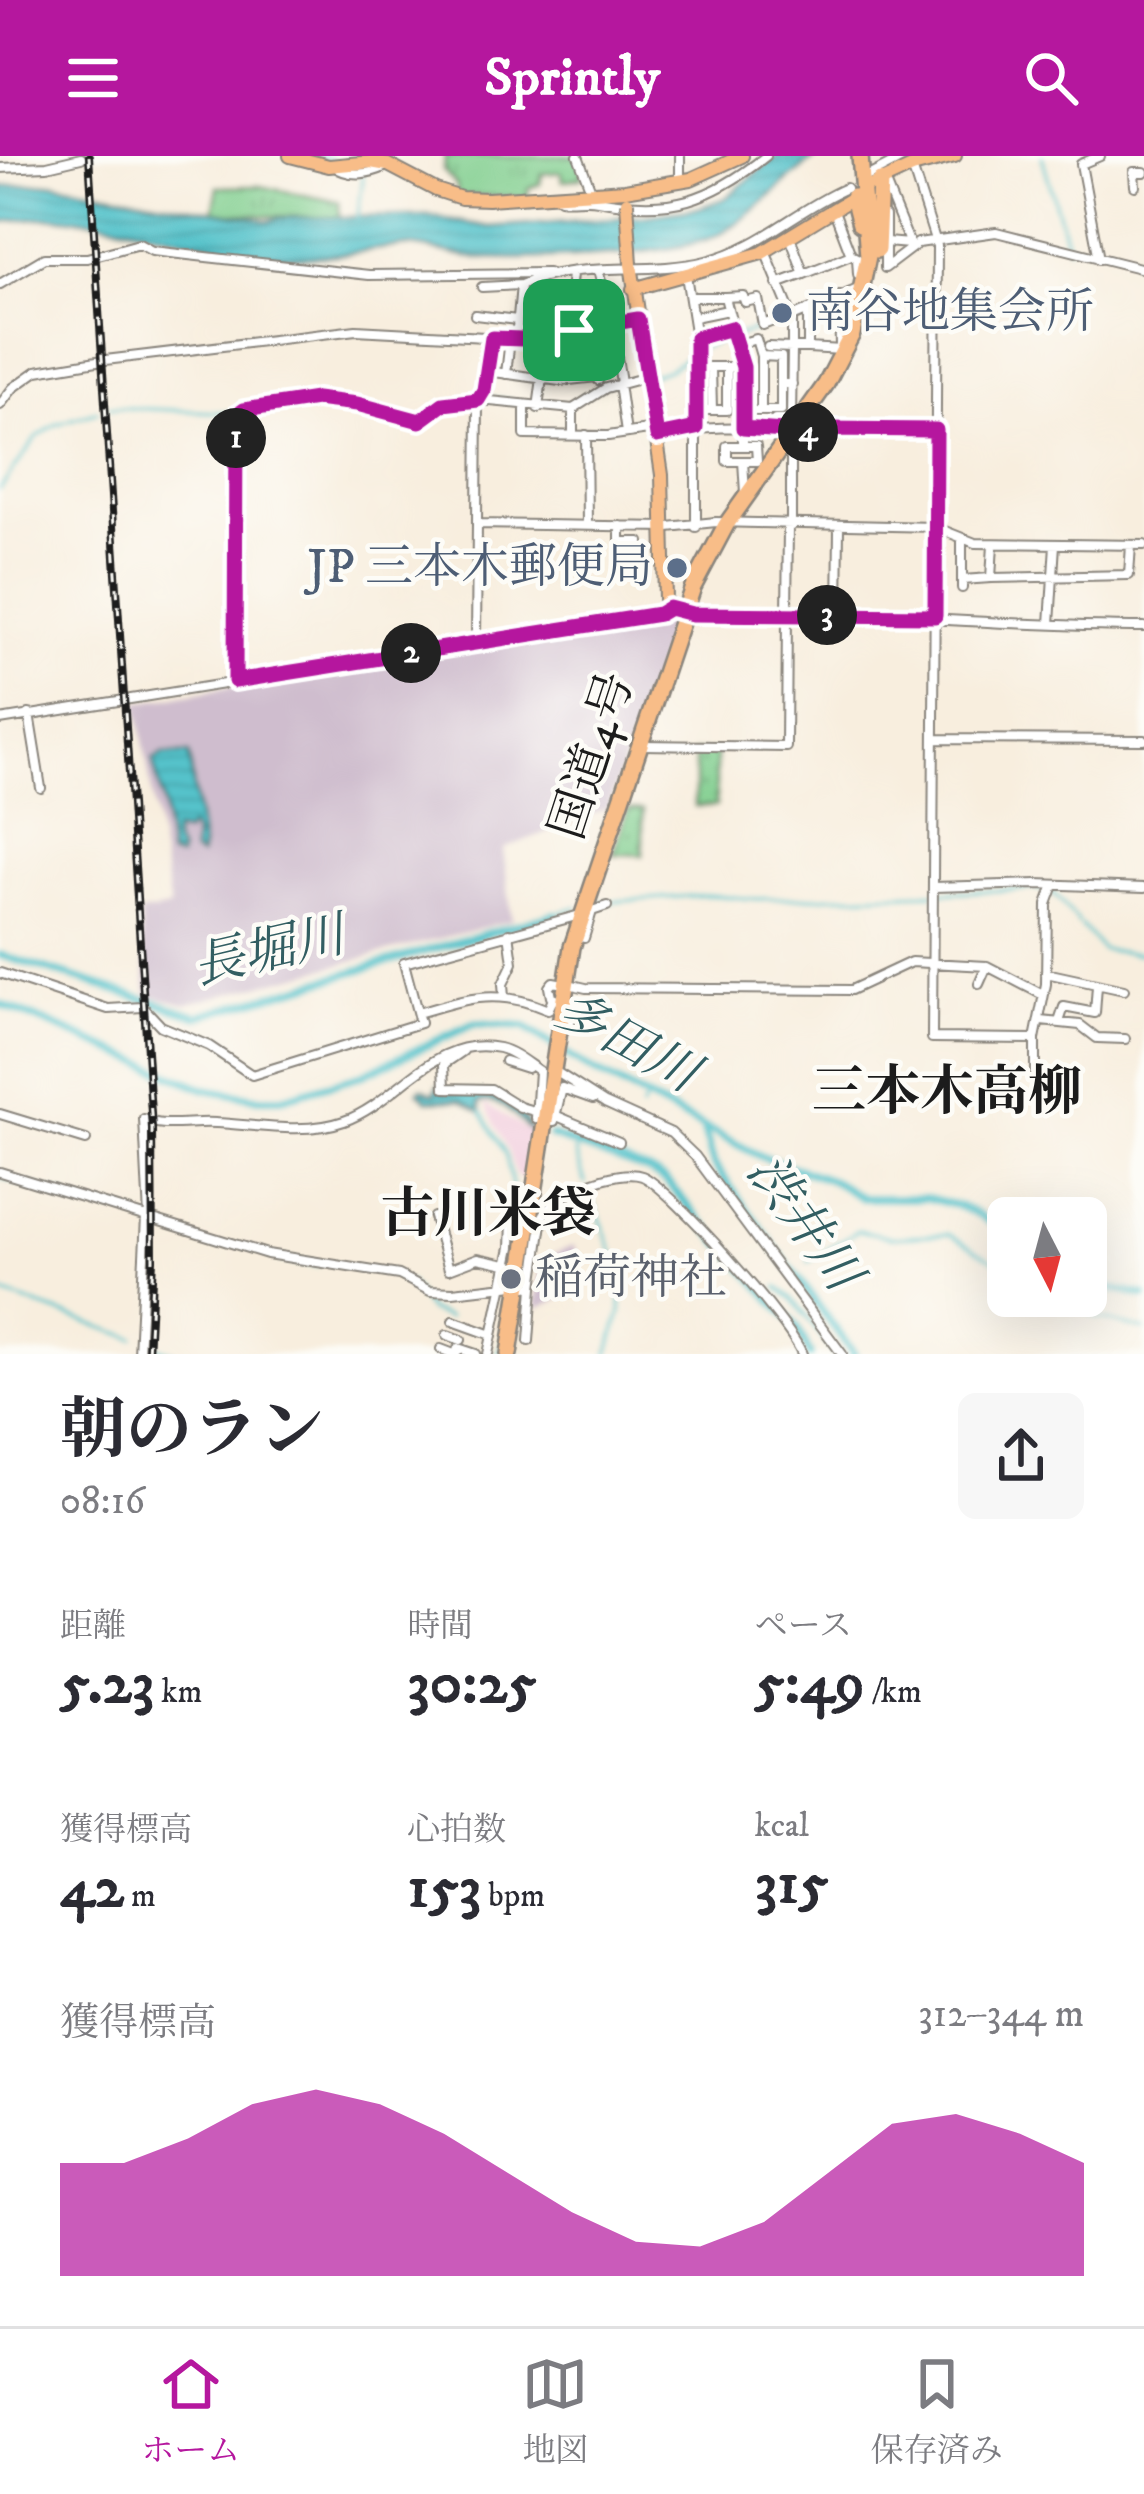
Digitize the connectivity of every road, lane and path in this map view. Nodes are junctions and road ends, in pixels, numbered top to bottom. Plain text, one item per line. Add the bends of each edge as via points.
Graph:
1 (290, 156) edge
2 (578, 156) edge
3 (596, 156) edge
4 (680, 156) edge
5 (742, 156) edge
6 (766, 156) edge
7 (956, 156) edge
8 (1100, 156) edge
9 (77, 158) edge
10 (928, 159) edge
11 (909, 161) edge
12 (584, 167) junction
13 (0, 168) edge
14 (1144, 172) edge
15 (867, 178) edge
16 (680, 181) junction
17 (1135, 186) dead end
18 (592, 193) junction
19 (547, 196) junction
20 (626, 196) junction
21 (834, 207) junction
22 (773, 233) junction
23 (793, 234) junction
24 (935, 239) junction
25 (886, 242) junction
26 (910, 245) junction
27 (765, 251) junction
28 (856, 257) junction
29 (1099, 258) junction
30 (631, 266) junction
31 (1144, 268) edge
32 (594, 270) junction
33 (548, 273) junction
34 (804, 274) junction
35 (686, 275) junction
36 (0, 284) edge
37 (521, 285) junction
38 (482, 287) dead end
39 (778, 287) junction
40 (633, 289) junction
41 (605, 292) junction
42 (590, 296) dead end
43 (839, 296) junction
44 (691, 297) junction
45 (725, 297) junction
46 (758, 299) junction
47 (863, 301) junction
48 (569, 302) junction
49 (608, 309) dead end
50 (728, 310) junction
51 (808, 310) junction
52 (529, 311) dead end
53 (475, 315) dead end
54 (791, 316) junction
55 (694, 317) junction
56 (638, 319) junction
57 (517, 320) junction
58 (612, 325) junction
59 (590, 328) junction
60 (574, 330) junction
61 (561, 332) junction
62 (734, 336) junction
63 (492, 338) junction
64 (513, 339) junction
65 (696, 346) junction
66 (792, 348) junction
67 (808, 348) junction
68 (842, 350) junction
69 (765, 352) junction
70 (696, 367) junction
71 (711, 367) junction
72 (727, 367) junction
73 (743, 367) junction
74 (487, 370) junction
75 (506, 374) junction
76 (647, 376) junction
77 (597, 377) junction
78 (542, 378) junction
79 (560, 381) junction
80 (620, 384) junction
81 (786, 384) junction
82 (600, 393) junction
83 (478, 400) junction
84 (0, 404) edge
85 (525, 407) junction
86 (538, 407) junction
87 (573, 409) junction
88 (696, 410) junction
89 (712, 410) junction
90 (743, 411) junction
91 (761, 411) junction
92 (696, 428) junction
93 (743, 428) junction
94 (772, 428) junction
95 (800, 430) junction
96 (936, 430) junction
97 (656, 432) junction
98 (626, 433) junction
99 (573, 435) junction
100 (586, 435) junction
101 (743, 446) junction
102 (742, 461) junction
103 (746, 494) junction
104 (477, 524) junction
105 (587, 525) junction
106 (729, 525) junction
107 (620, 526) junction
108 (664, 526) junction
109 (696, 526) junction
110 (790, 526) junction
111 (838, 527) junction
112 (935, 527) junction
113 (962, 538) junction
114 (640, 542) dead end
115 (993, 544) junction
116 (1055, 544) junction
117 (1131, 545) junction
118 (1144, 545) edge
119 (791, 550) dead end
120 (1055, 574) junction
121 (991, 578) junction
122 (680, 611) junction
123 (788, 615) junction
124 (838, 615) junction
125 (935, 616) junction
126 (1050, 623) junction
127 (1144, 627) edge
128 (476, 643) junction
129 (235, 681) junction
130 (29, 714) junction
131 (0, 720) edge
132 (934, 739) junction
133 (1144, 740) edge
134 (640, 745) junction
135 (41, 788) dead end
136 (1050, 888) junction
137 (1144, 888) edge
138 (932, 892) junction
139 (589, 910) junction
140 (508, 934) junction
141 (584, 938) dead end
142 (932, 964) junction
143 (987, 966) junction
144 (0, 973) edge
145 (1046, 973) junction
146 (979, 984) dead end
147 (1097, 986) junction
148 (1124, 990) dead end
149 (564, 995) junction
150 (1043, 995) junction
151 (504, 998) junction
152 (418, 1013) junction
153 (1041, 1021) junction
154 (1059, 1022) junction
155 (1035, 1039) junction
156 (1125, 1039) dead end
157 (464, 1048) junction
158 (505, 1060) dead end
159 (552, 1067) junction
160 (1035, 1087) dead end
161 (605, 1102) junction
162 (543, 1112) junction
163 (0, 1114) edge
164 (86, 1140) dead end
165 (619, 1142) dead end
166 (0, 1172) edge
167 (539, 1179) junction
168 (513, 1197) dead end
169 (551, 1204) junction
170 (434, 1217) dead end
171 (148, 1218) junction
172 (517, 1266) junction
173 (519, 1286) junction
174 (452, 1321) dead end
175 (447, 1335) dead end
176 (493, 1335) junction
177 (529, 1341) dead end
178 (458, 1346) edge
179 (441, 1349) dead end
180 (139, 1354) edge
181 (476, 1354) edge
182 (488, 1354) edge
183 (511, 1354) edge
184 (802, 1354) edge
185 (842, 1354) edge

1 - 19 main road via 388,165 461,198
2 - 12 street
3 - 12 street
4 - 16 street
5 - 16 main road
6 - 19 street via 733,182 677,204
7 - 10 main road
8 - 29 street via 1081,164
9 - 13 street
10 - 11 main road
11 - 15 main road
11 - 24 street
12 - 18 street
14 - 17 street via 1134,172
15 - 21 main road
15 - 22 street
15 - 25 street
15 - 26 street
15 - 47 highway
15 - 47 highway via 877,253
16 - 20 main road
18 - 19 main road
18 - 20 main road
20 - 30 main road, bridge
21 - 23 main road
21 - 28 street
22 - 23 street
22 - 30 street via 707,261
23 - 27 main road
23 - 34 street
24 - 26 street
24 - 29 street via 1001,232
24 - 96 street
25 - 26 street
25 - 26 street via 886,268
27 - 35 main road
27 - 39 street
28 - 34 street
28 - 43 street via 857,289
29 - 31 street
30 - 32 street
30 - 40 main road
32 - 33 street
32 - 41 street
32 - 48 street via 569,275
33 - 36 street via 318,271 139,244 87,258 44,258
33 - 37 street
34 - 39 street
35 - 40 main road
35 - 44 street
37 - 38 street
37 - 57 street
39 - 46 street
39 - 54 street
40 - 56 main road
41 - 42 street
41 - 49 street
43 - 51 street
43 - 68 street
44 - 45 street
44 - 55 street
45 - 46 street
45 - 50 street
46 - 54 street via 763,325
47 - 68 highway, 国道4号
47 - 95 highway, 国道4号 via 848,351
48 - 52 street
48 - 60 street
50 - 55 street
50 - 62 street
51 - 54 street
51 - 67 street
53 - 57 street
54 - 66 street
55 - 65 street
56 - 58 street
56 - 76 main road
57 - 64 street
58 - 59 street
58 - 80 street
59 - 60 street
59 - 77 street
60 - 61 street
61 - 64 street
61 - 79 street
62 - 65 street
62 - 69 street via 756,339
62 - 73 street
63 - 64 street
63 - 74 street
63 - 84 street via 354,330 74,364 31,374
64 - 75 street
65 - 70 street
66 - 67 street
66 - 69 street
66 - 81 street
67 - 68 street
68 - 95 highway, 国道4号
69 - 81 street via 781,356
69 - 91 street
70 - 71 street
70 - 88 street
71 - 72 street
71 - 89 street
72 - 73 street
72 - 89 street via 727,410
73 - 90 street
74 - 75 street
74 - 83 street
75 - 78 street
76 - 80 street
76 - 97 main road
77 - 79 street
77 - 82 street
78 - 79 street
78 - 86 street
80 - 82 street
80 - 98 street
81 - 91 street via 781,411
81 - 94 street via 791,420 775,420
82 - 87 street
83 - 85 street
83 - 104 street
83 - 129 street via 443,404 420,421 316,399 236,416
85 - 86 street
85 - 99 street via 525,435
86 - 87 street
87 - 99 street
88 - 89 street
88 - 92 street
90 - 91 street
90 - 93 street
92 - 93 street
92 - 97 street
92 - 109 street
93 - 94 street
93 - 101 street
94 - 95 street
95 - 96 street
95 - 103 highway, 国道4号
95 - 106 highway, 国道4号
95 - 110 street via 791,453
96 - 112 street
97 - 98 street
97 - 108 main road
98 - 100 street
99 - 100 street
100 - 105 street
101 - 102 street via 757,446 757,461
101 - 102 street via 727,446 727,461
102 - 103 street
103 - 106 highway, 国道4号
104 - 105 street
104 - 128 street
105 - 107 street
106 - 109 street
106 - 110 street
106 - 122 highway, 国道4号
107 - 108 street
107 - 114 street via 620,542
108 - 109 street
108 - 122 main road via 664,595
110 - 111 street
110 - 119 street
110 - 123 street
111 - 112 street
111 - 124 street
112 - 113 street
112 - 125 street
113 - 115 street
113 - 121 street via 962,584
115 - 116 street
115 - 121 street
116 - 117 street
116 - 120 street
117 - 118 street
117 - 120 street via 1129,575
120 - 121 street
120 - 126 street
122 - 123 street
122 - 128 street
122 - 134 highway, 国道4号
123 - 124 street
123 - 134 street via 786,748
124 - 125 street
125 - 126 street
125 - 132 street
126 - 127 street
128 - 129 street
129 - 130 street
130 - 131 street
130 - 135 street
132 - 133 street
132 - 138 street
134 - 139 highway, 国道4号
136 - 137 street
136 - 138 street
136 - 145 street
138 - 142 street
139 - 140 street
139 - 141 street
139 - 149 highway, 国道4号
140 - 151 street via 513,961
140 - 152 street via 404,963
142 - 143 street
142 - 149 street via 908,962 851,990 586,988
142 - 155 street via 932,1039
143 - 146 street
143 - 150 street
144 - 152 street via 108,1009 143,1007 252,1075 420,1023
145 - 147 street
145 - 150 street
147 - 148 street
147 - 154 street via 1095,1013 1064,1007
149 - 151 street via 548,1010
149 - 159 highway, 国道4号
150 - 153 street
151 - 152 street via 466,997
153 - 154 street
153 - 155 street
154 - 156 street via 1097,1038
155 - 160 street
157 - 159 street via 501,1048
157 - 162 street via 444,1064 445,1088 491,1089
157 - 171 street via 333,1124 143,1119
158 - 159 street
159 - 161 street
159 - 162 highway, 国道4号
161 - 162 street via 562,1088 558,1104
161 - 185 street via 671,1133 695,1156
162 - 165 street
162 - 167 highway, 国道4号
162 - 172 highway, 国道4号
163 - 164 street
166 - 171 street
167 - 169 street via 539,1200
167 - 173 highway, 国道4号
168 - 172 street
169 - 173 street
169 - 184 street via 619,1174 648,1178 785,1324
170 - 172 street via 449,1269 478,1258
171 - 173 street via 286,1259 403,1276 430,1291
171 - 180 street
172 - 173 highway, 国道4号
173 - 176 street
173 - 177 street
173 - 183 highway, 国道4号
174 - 176 street
175 - 178 street
176 - 182 street
178 - 179 street
178 - 181 street

